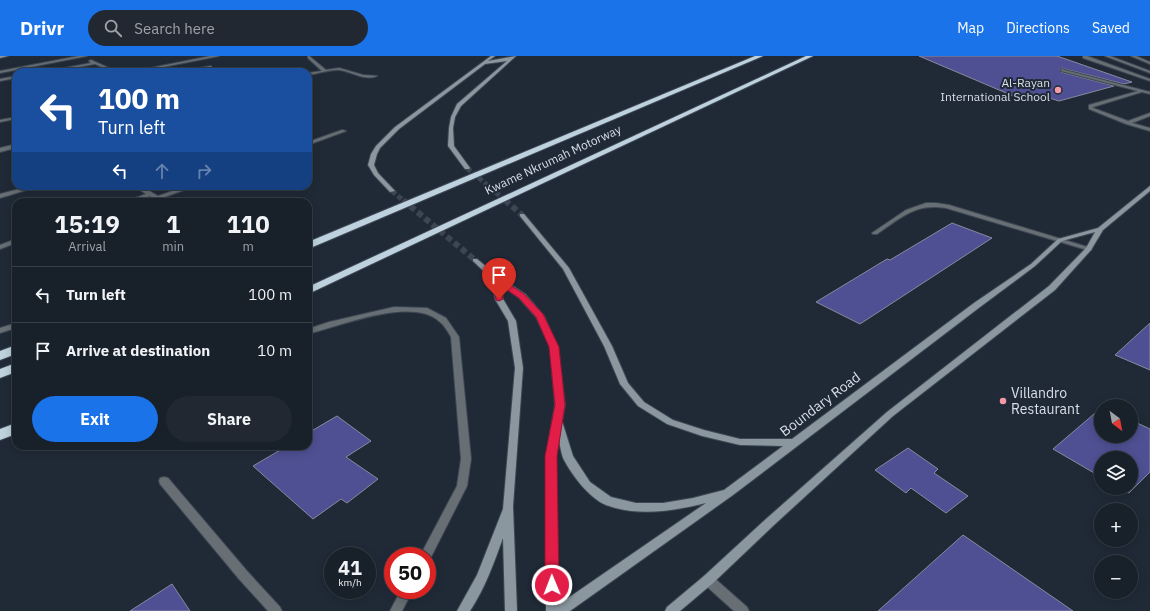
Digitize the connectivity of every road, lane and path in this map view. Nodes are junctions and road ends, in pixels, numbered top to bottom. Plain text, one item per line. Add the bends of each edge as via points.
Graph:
1 (6, 56) edge
2 (84, 56) edge
3 (217, 56) edge
4 (492, 56) edge
5 (760, 56) edge
6 (810, 56) edge
7 (1085, 56) edge
8 (1107, 56) edge
9 (1133, 56) edge
10 (0, 57) edge
11 (512, 57) edge
12 (309, 58) dead end
13 (95, 63) junction
14 (1150, 63) edge
15 (482, 64) junction
16 (211, 67) dead end
17 (21, 68) edge
18 (67, 68) edge
19 (107, 68) edge
20 (153, 68) edge
21 (204, 68) edge
22 (12, 70) edge
23 (1062, 70) dead end
24 (325, 71) junction
25 (0, 72) edge
26 (1150, 72) edge
27 (312, 73) edge
28 (375, 76) dead end
29 (12, 78) edge
30 (0, 80) edge
31 (1150, 80) edge
32 (1142, 90) junction
33 (1150, 92) edge
34 (1150, 114) edge
35 (12, 119) edge
36 (0, 121) edge
37 (1128, 123) junction
38 (1150, 130) edge
39 (344, 131) dead end
40 (312, 143) edge
41 (12, 147) edge
42 (0, 150) edge
43 (467, 168) tunnel mouth
44 (1150, 188) edge
45 (22, 190) edge
46 (144, 190) edge
47 (181, 190) edge
48 (392, 191) tunnel mouth
49 (150, 194) junction
50 (0, 196) edge
51 (139, 198) edge
52 (158, 198) joint
53 (381, 214) junction
54 (522, 214) tunnel mouth
55 (1100, 229) junction
56 (875, 233) dead end
57 (312, 235) edge
58 (1060, 240) junction
59 (12, 242) edge
60 (312, 244) edge
61 (0, 247) edge
62 (1089, 249) junction
63 (475, 260) tunnel mouth
64 (496, 279) junction
65 (312, 289) edge
66 (12, 326) edge
67 (0, 331) edge
68 (312, 331) edge
69 (12, 351) edge
70 (0, 356) edge
71 (12, 369) edge
72 (0, 374) edge
73 (558, 420) junction
74 (12, 430) edge
75 (12, 432) edge
76 (0, 436) edge
77 (793, 443) junction
78 (164, 481) dead end
79 (729, 492) junction
80 (508, 506) junction
81 (431, 547) edge
82 (708, 580) junction
83 (402, 599) edge
84 (276, 611) edge
85 (396, 611) edge
86 (463, 611) edge
87 (511, 611) edge
88 (552, 611) edge
89 (560, 611) edge
90 (671, 611) edge
91 (743, 611) edge

1 - 10 main road
2 - 13 lane
2 - 17 lane
3 - 20 lane
4 - 15 main road
5 - 53 highway, Kwame Nkrumah Motorway
6 - 65 highway, Kwame Nkrumah Motorway
7 - 31 lane
8 - 26 lane
9 - 14 lane
11 - 15 main road
11 - 43 main road via 459,105 453,116 450,128 451,146
12 - 24 lane
13 - 18 lane
13 - 19 lane
15 - 48 main road via 396,128 378,147 371,165
16 - 21 lane
22 - 25 lane
23 - 32 lane
24 - 27 lane
24 - 28 lane via 339,69 359,75
29 - 30 lane
32 - 33 lane
32 - 37 lane via 1091,106 1091,109 1097,112
34 - 37 lane
35 - 36 lane
37 - 38 lane
39 - 40 lane
41 - 42 lane
44 - 55 main road, Boundary Road
45 - 50 lane
46 - 49 lane
47 - 52 lane
49 - 51 lane
49 - 52 lane
53 - 57 highway
53 - 60 highway, Kwame Nkrumah Motorway
54 - 77 main road via 566,268 608,346 624,384 641,404 670,422 702,433 740,442
55 - 58 main road, Boundary Road
55 - 62 main road, Boundary Road
56 - 58 lane via 910,210 932,204 947,206
58 - 62 lane
58 - 77 main road, Boundary Road via 1022,273
59 - 61 lane
62 - 82 main road, Boundary Road via 1052,288 890,414
63 - 64 main road
64 - 73 main road via 522,296 540,316 554,347 560,405
64 - 80 main road via 499,299 512,321 519,368
66 - 67 lane
68 - 81 lane via 394,309 424,310 443,320 455,337 466,459 462,486
69 - 70 highway
71 - 72 highway
73 - 79 main road via 568,457 586,485 608,501 636,508 664,507
73 - 88 main road via 551,456
74 - 76 highway
75 - 76 lane
77 - 79 main road, Boundary Road
78 - 84 lane
79 - 89 main road, Boundary Road
80 - 86 main road via 489,559
80 - 87 main road
82 - 90 main road, Boundary Road
82 - 91 lane
83 - 85 lane

